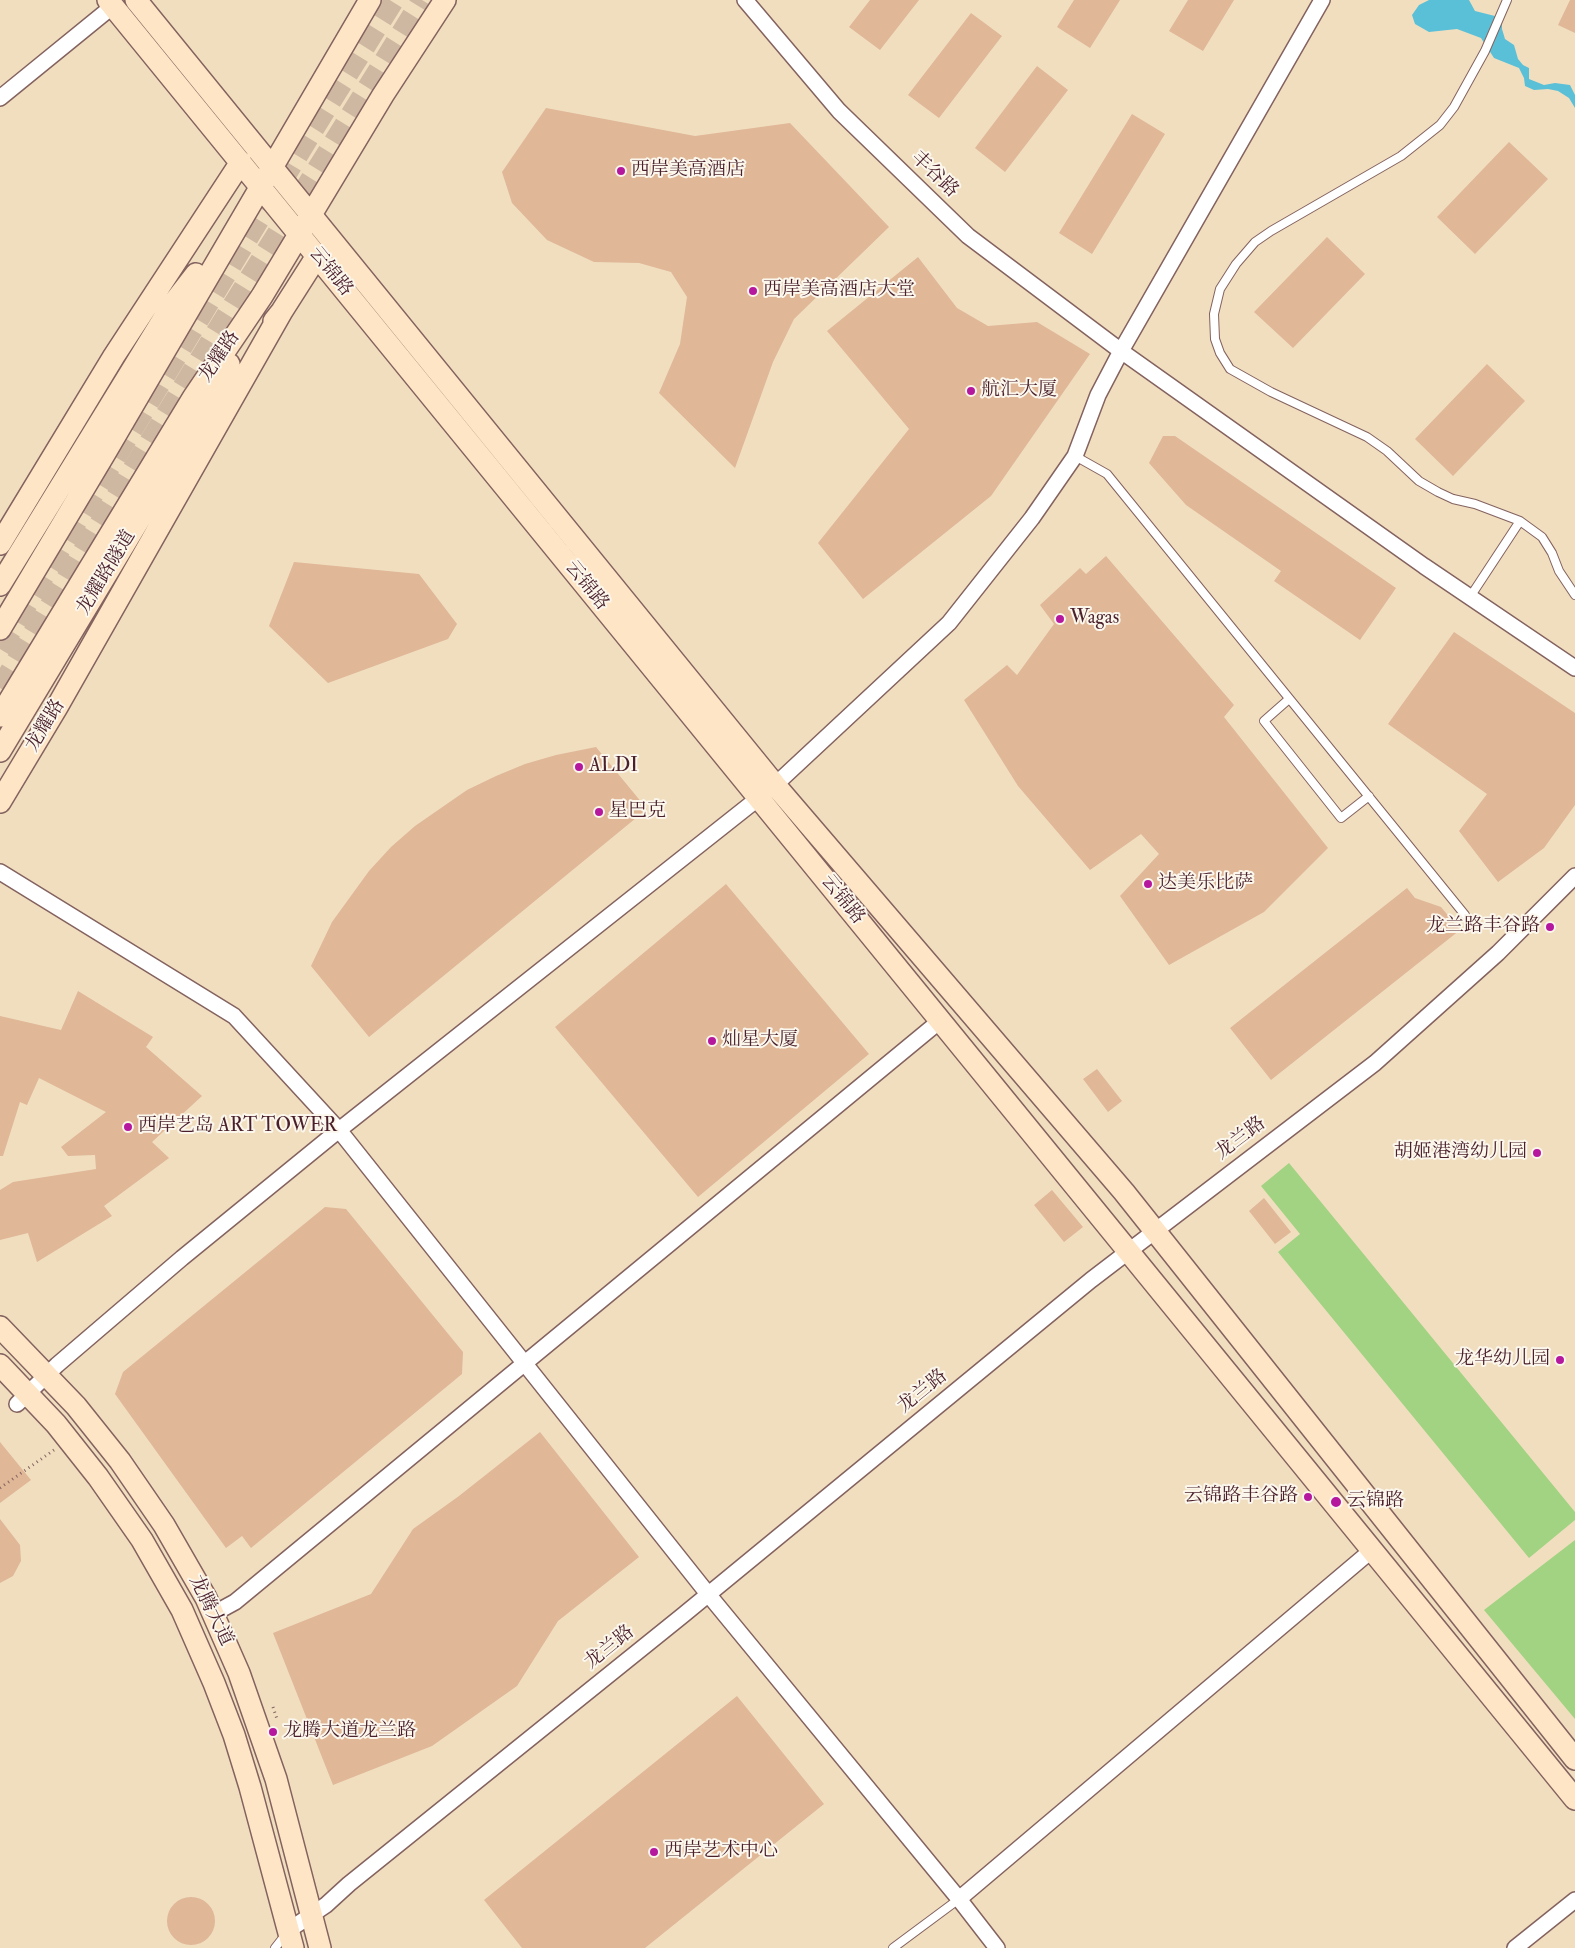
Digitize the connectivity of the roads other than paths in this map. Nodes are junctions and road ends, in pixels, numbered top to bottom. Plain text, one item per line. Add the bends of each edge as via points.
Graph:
1 (136, 0) edge
2 (370, 0) edge
3 (445, 0) edge
4 (745, 0) edge
5 (1322, 0) edge
6 (1507, 0) edge
7 (111, 3) edge
8 (0, 98) edge
9 (241, 162) junction
10 (271, 167) junction
11 (260, 186) junction
12 (212, 207) junction
13 (243, 215) junction
14 (311, 215) junction
15 (300, 235) junction
16 (317, 256) junction
17 (262, 296) junction
18 (172, 305) junction
19 (282, 311) junction
20 (1121, 351) junction
21 (214, 394) junction
22 (1075, 456) junction
23 (1520, 521) junction
24 (0, 544) edge
25 (0, 585) edge
26 (1575, 596) edge
27 (1470, 597) junction
28 (0, 629) edge
29 (1575, 668) edge
30 (1290, 699) junction
31 (0, 716) edge
32 (0, 751) edge
33 (775, 785) junction
34 (1369, 796) junction
35 (759, 798) junction
36 (0, 802) edge
37 (0, 872) edge
38 (1575, 876) edge
39 (1466, 915) dead end
40 (941, 1020) junction
41 (339, 1130) junction
42 (1155, 1230) junction
43 (1130, 1251) junction
44 (0, 1327) edge
45 (524, 1363) junction
46 (0, 1365) edge
47 (47, 1375) junction
48 (22, 1399) junction
49 (1372, 1550) junction
50 (708, 1594) junction
51 (213, 1614) junction
52 (1575, 1759) edge
53 (1575, 1800) edge
54 (959, 1899) junction
55 (1575, 1900) edge
56 (311, 1916) junction
57 (291, 1939) edge
58 (275, 1948) edge
59 (320, 1948) edge
60 (893, 1948) edge
61 (997, 1948) edge
62 (1514, 1948) edge

1 - 10 main road, 云锦路
2 - 10 main road
3 - 14 main road, 龙耀路
4 - 20 street, 丰谷路 via 839,111 968,236
5 - 20 street
6 - 23 lane via 1484,51 1440,126 1401,156 1255,242 1220,288 1214,314 1215,338 1230,369 1367,437 1419,481 1438,492
7 - 8 street
7 - 9 main road, 云锦路
9 - 11 main road, 云锦路
9 - 12 main road
10 - 11 main road
10 - 14 main road, 云锦路
11 - 13 main road
11 - 15 main road, 云锦路
12 - 18 main road
12 - 24 main road via 114,356
13 - 18 main road
13 - 28 main road
14 - 15 main road, 龙耀路
14 - 33 main road, 云锦路
15 - 16 main road, 云锦路
15 - 17 main road, 龙耀路
16 - 19 main road, 龙耀路隧道
16 - 35 main road, 云锦路
17 - 21 main road, 龙耀路隧道
17 - 31 main road, 龙耀路 via 192,398
18 - 25 main road
19 - 21 main road, 龙耀路隧道
19 - 36 main road, 龙耀路
20 - 22 street via 1098,395
20 - 27 street, 丰谷路
21 - 32 main road, 龙耀路隧道
22 - 30 lane via 1107,474
22 - 33 street via 1032,518 950,623
23 - 26 lane via 1542,537
23 - 27 lane
27 - 29 street, 丰谷路
30 - 34 lane
30 - 34 lane via 1264,722 1341,818
33 - 35 street
33 - 42 main road, 云锦路
34 - 39 lane
35 - 40 main road, 云锦路
35 - 41 street
37 - 41 street via 234,1016
38 - 42 street, 龙兰路 via 1498,953 1375,1063
40 - 43 main road, 云锦路
40 - 45 street
41 - 45 street
41 - 47 street via 182,1258
42 - 43 street, 龙兰路
42 - 52 main road, 云锦路
43 - 49 main road, 云锦路
43 - 50 street, 龙兰路
44 - 47 main road, 龙腾大道
45 - 50 street
45 - 51 street via 242,1595
46 - 48 main road, 龙腾大道
47 - 48 street
47 - 51 main road, 龙腾大道 via 99,1434 138,1486 186,1562
48 - 57 main road, 龙腾大道 via 69,1440 110,1493 177,1601 234,1735
49 - 53 main road, 云锦路
49 - 54 street
50 - 54 street
50 - 56 street, 龙兰路
51 - 56 main road, 龙腾大道 via 239,1673 276,1779
54 - 60 lane
54 - 61 street
55 - 62 street
56 - 57 street, 龙兰路
56 - 59 main road, 龙腾大道
57 - 58 lane

